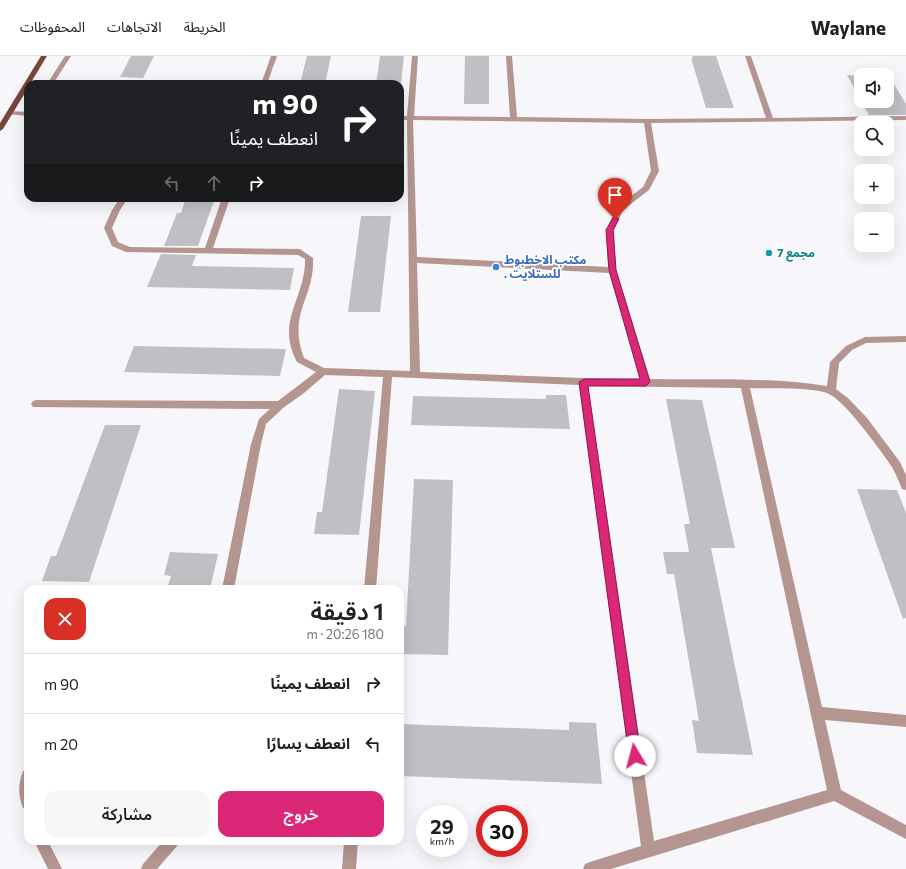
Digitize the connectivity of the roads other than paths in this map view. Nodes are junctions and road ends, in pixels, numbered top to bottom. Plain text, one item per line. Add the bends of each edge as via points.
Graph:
1 (44, 56) edge
2 (68, 56) edge
3 (274, 56) edge
4 (415, 56) edge
5 (508, 56) edge
6 (748, 56) edge
7 (29, 80) edge
8 (53, 80) edge
9 (265, 80) edge
10 (24, 89) edge
11 (9, 113) junction
12 (24, 114) edge
13 (404, 118) edge
14 (410, 118) junction
15 (906, 118) edge
16 (514, 120) junction
17 (770, 120) junction
18 (647, 121) junction
19 (0, 129) edge
20 (121, 202) edge
21 (225, 202) edge
22 (208, 251) junction
23 (412, 260) junction
24 (612, 270) junction
25 (906, 339) edge
26 (323, 371) junction
27 (388, 375) junction
28 (415, 375) junction
29 (584, 382) junction
30 (646, 382) junction
31 (745, 384) junction
32 (831, 390) junction
33 (36, 404) dead end
34 (280, 405) junction
35 (906, 486) edge
36 (229, 585) edge
37 (370, 585) edge
38 (818, 713) junction
39 (906, 721) edge
40 (836, 794) junction
41 (906, 832) edge
42 (43, 845) edge
43 (169, 845) edge
44 (351, 845) edge
45 (648, 850) junction
46 (55, 869) edge
47 (148, 869) edge
48 (349, 869) edge
49 (590, 869) edge

1 - 7 main road
2 - 8 street
3 - 9 street
4 - 14 street
5 - 16 street
6 - 17 street
10 - 11 main road
11 - 12 street
11 - 19 main road
13 - 14 street
14 - 16 street
14 - 23 street
15 - 17 street
16 - 18 street
17 - 18 street
18 - 24 street via 655,171 646,188 620,209 610,230
20 - 22 street via 108,228 115,244 129,250
21 - 22 street
22 - 26 street via 300,252 309,258 310,268 294,320 294,342 300,360
23 - 24 street
23 - 28 street
24 - 30 street
25 - 32 street via 865,340 849,348 835,362
26 - 27 street
26 - 34 street
27 - 28 street
27 - 37 street
28 - 29 street
29 - 30 street
29 - 45 street
30 - 31 street
31 - 32 street
31 - 38 street
32 - 35 street via 864,421 896,465
33 - 34 street
34 - 36 street via 262,422
38 - 39 street
38 - 40 street
40 - 41 street
40 - 45 street
42 - 46 street
43 - 47 street
44 - 48 street
45 - 49 street

